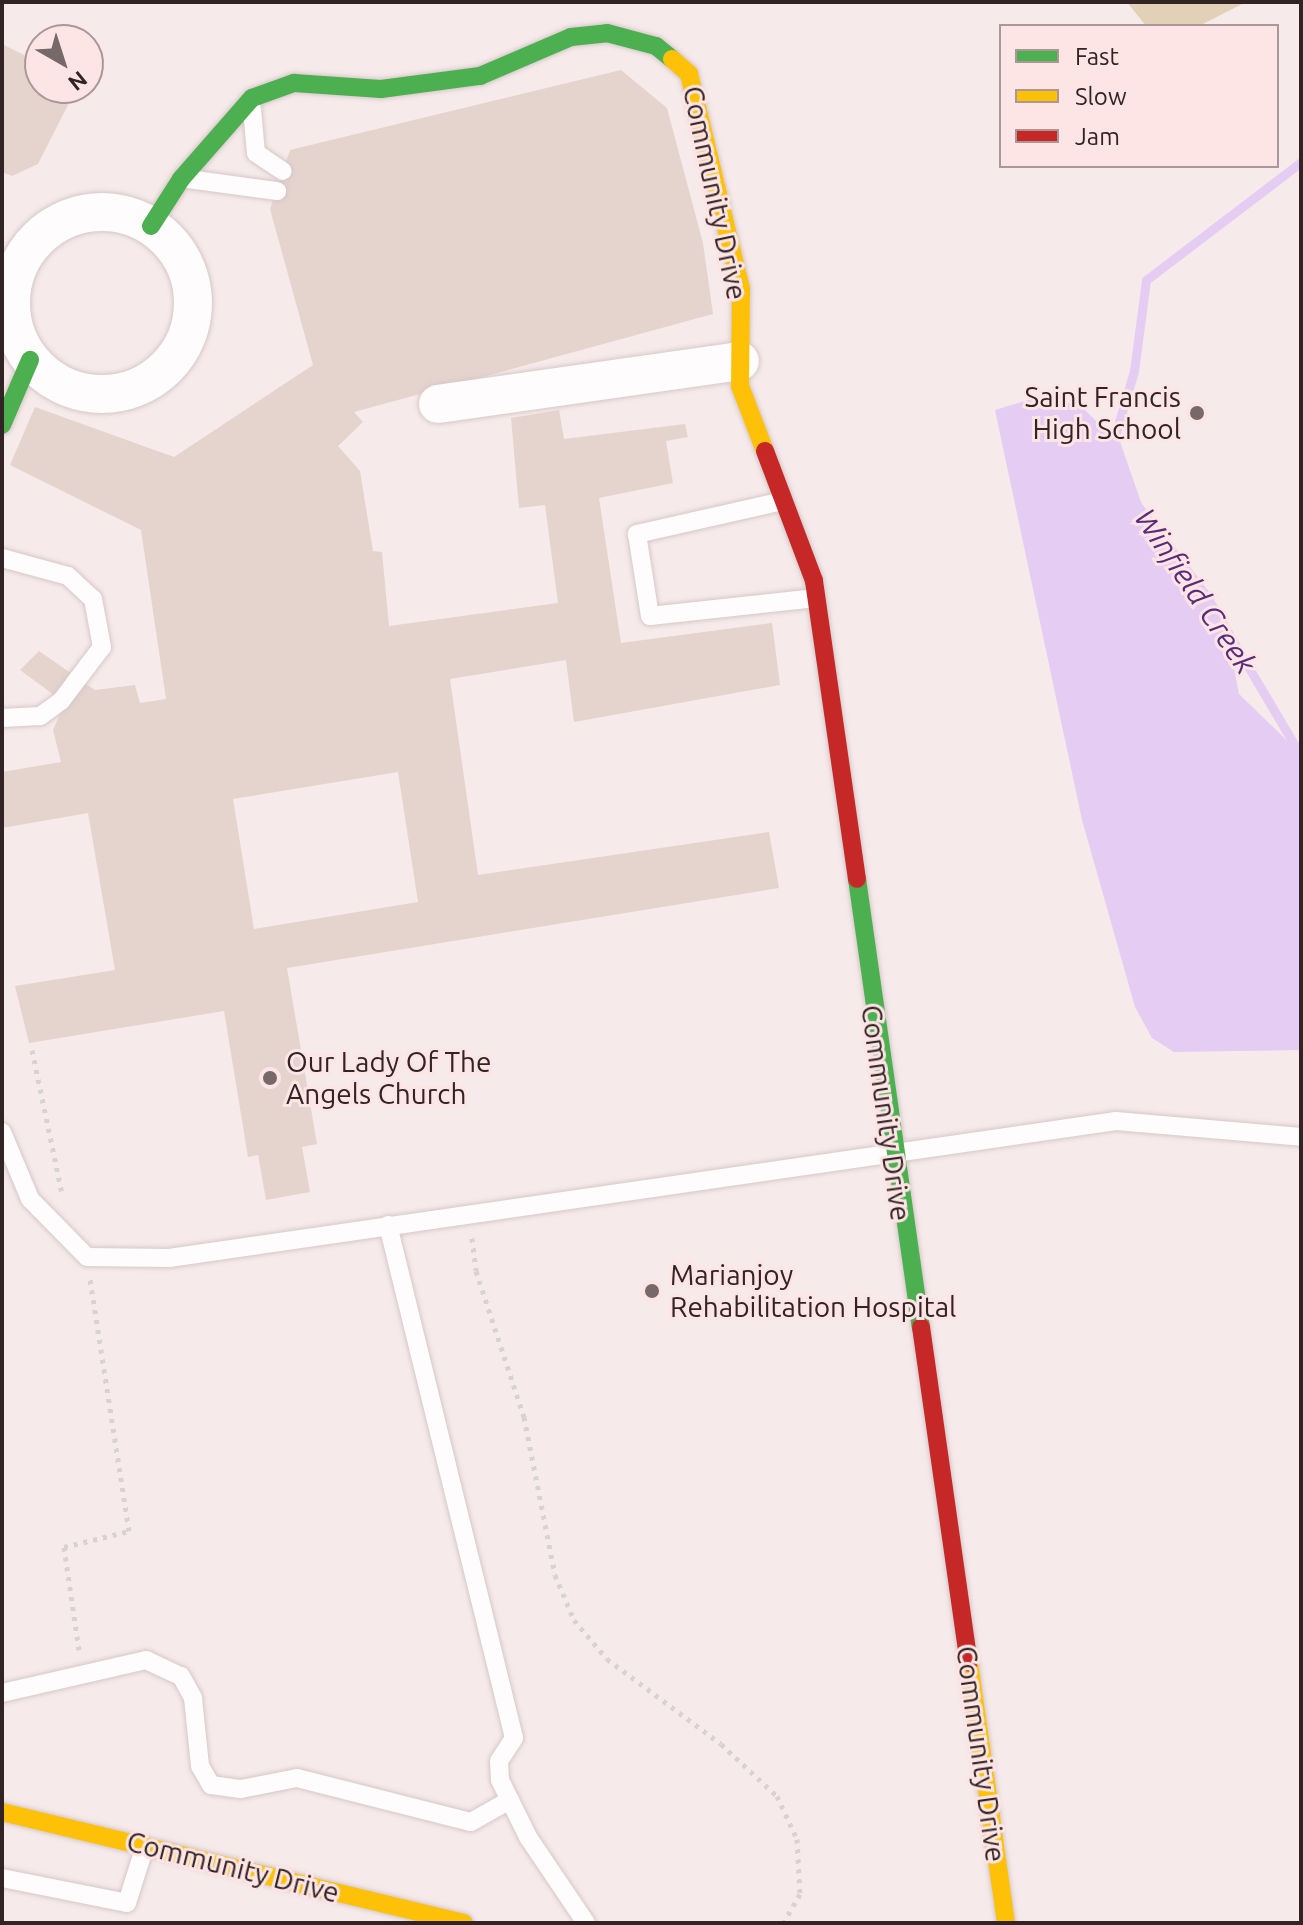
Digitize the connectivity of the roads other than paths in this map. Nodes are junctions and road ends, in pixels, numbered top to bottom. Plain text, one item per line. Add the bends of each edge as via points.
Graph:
1 (252, 98) junction
2 (283, 171) dead end
3 (181, 179) junction
4 (277, 191) dead end
5 (151, 226) junction
6 (30, 360) junction
7 (740, 361) junction
8 (438, 404) dead end
9 (2, 425) edge
10 (785, 501) junction
11 (2, 558) edge
12 (816, 598) junction
13 (2, 718) edge
14 (2, 1132) edge
15 (1301, 1137) edge
16 (890, 1149) junction
17 (388, 1225) junction
18 (2, 1693) edge
19 (510, 1800) junction
20 (2, 1812) edge
21 (145, 1846) junction
22 (2, 1878) edge
23 (464, 1923) edge
24 (586, 1923) edge
25 (1006, 1923) edge

1 - 2 lane via 256,153
1 - 3 street, Community Drive
1 - 7 street, Community Drive via 294,83 381,89 480,76 571,37 607,33 656,46 689,74 741,289
3 - 4 lane
3 - 5 street, Community Drive
5 - 6 street via 97,212 57,225 25,254 11,308
5 - 6 street via 175,247 190,275 194,306 188,337 171,364 145,384 116,394 84,394 54,382
6 - 9 street
7 - 8 street
7 - 10 street, Community Drive via 740,386
10 - 12 street, Community Drive
10 - 12 lane via 637,534 650,616
11 - 13 lane via 68,576 93,599 102,647 61,701 40,716
12 - 16 street, Community Drive
14 - 17 lane via 30,1199 87,1257 169,1258
15 - 16 lane via 1116,1121
16 - 17 lane
16 - 25 street, Community Drive
17 - 19 lane via 514,1738 499,1761
18 - 19 lane via 146,1660 181,1676 193,1698 200,1766 211,1785 241,1789 297,1778 471,1822
19 - 24 lane
20 - 21 street, Community Drive
21 - 22 lane via 127,1903
21 - 23 street, Community Drive

